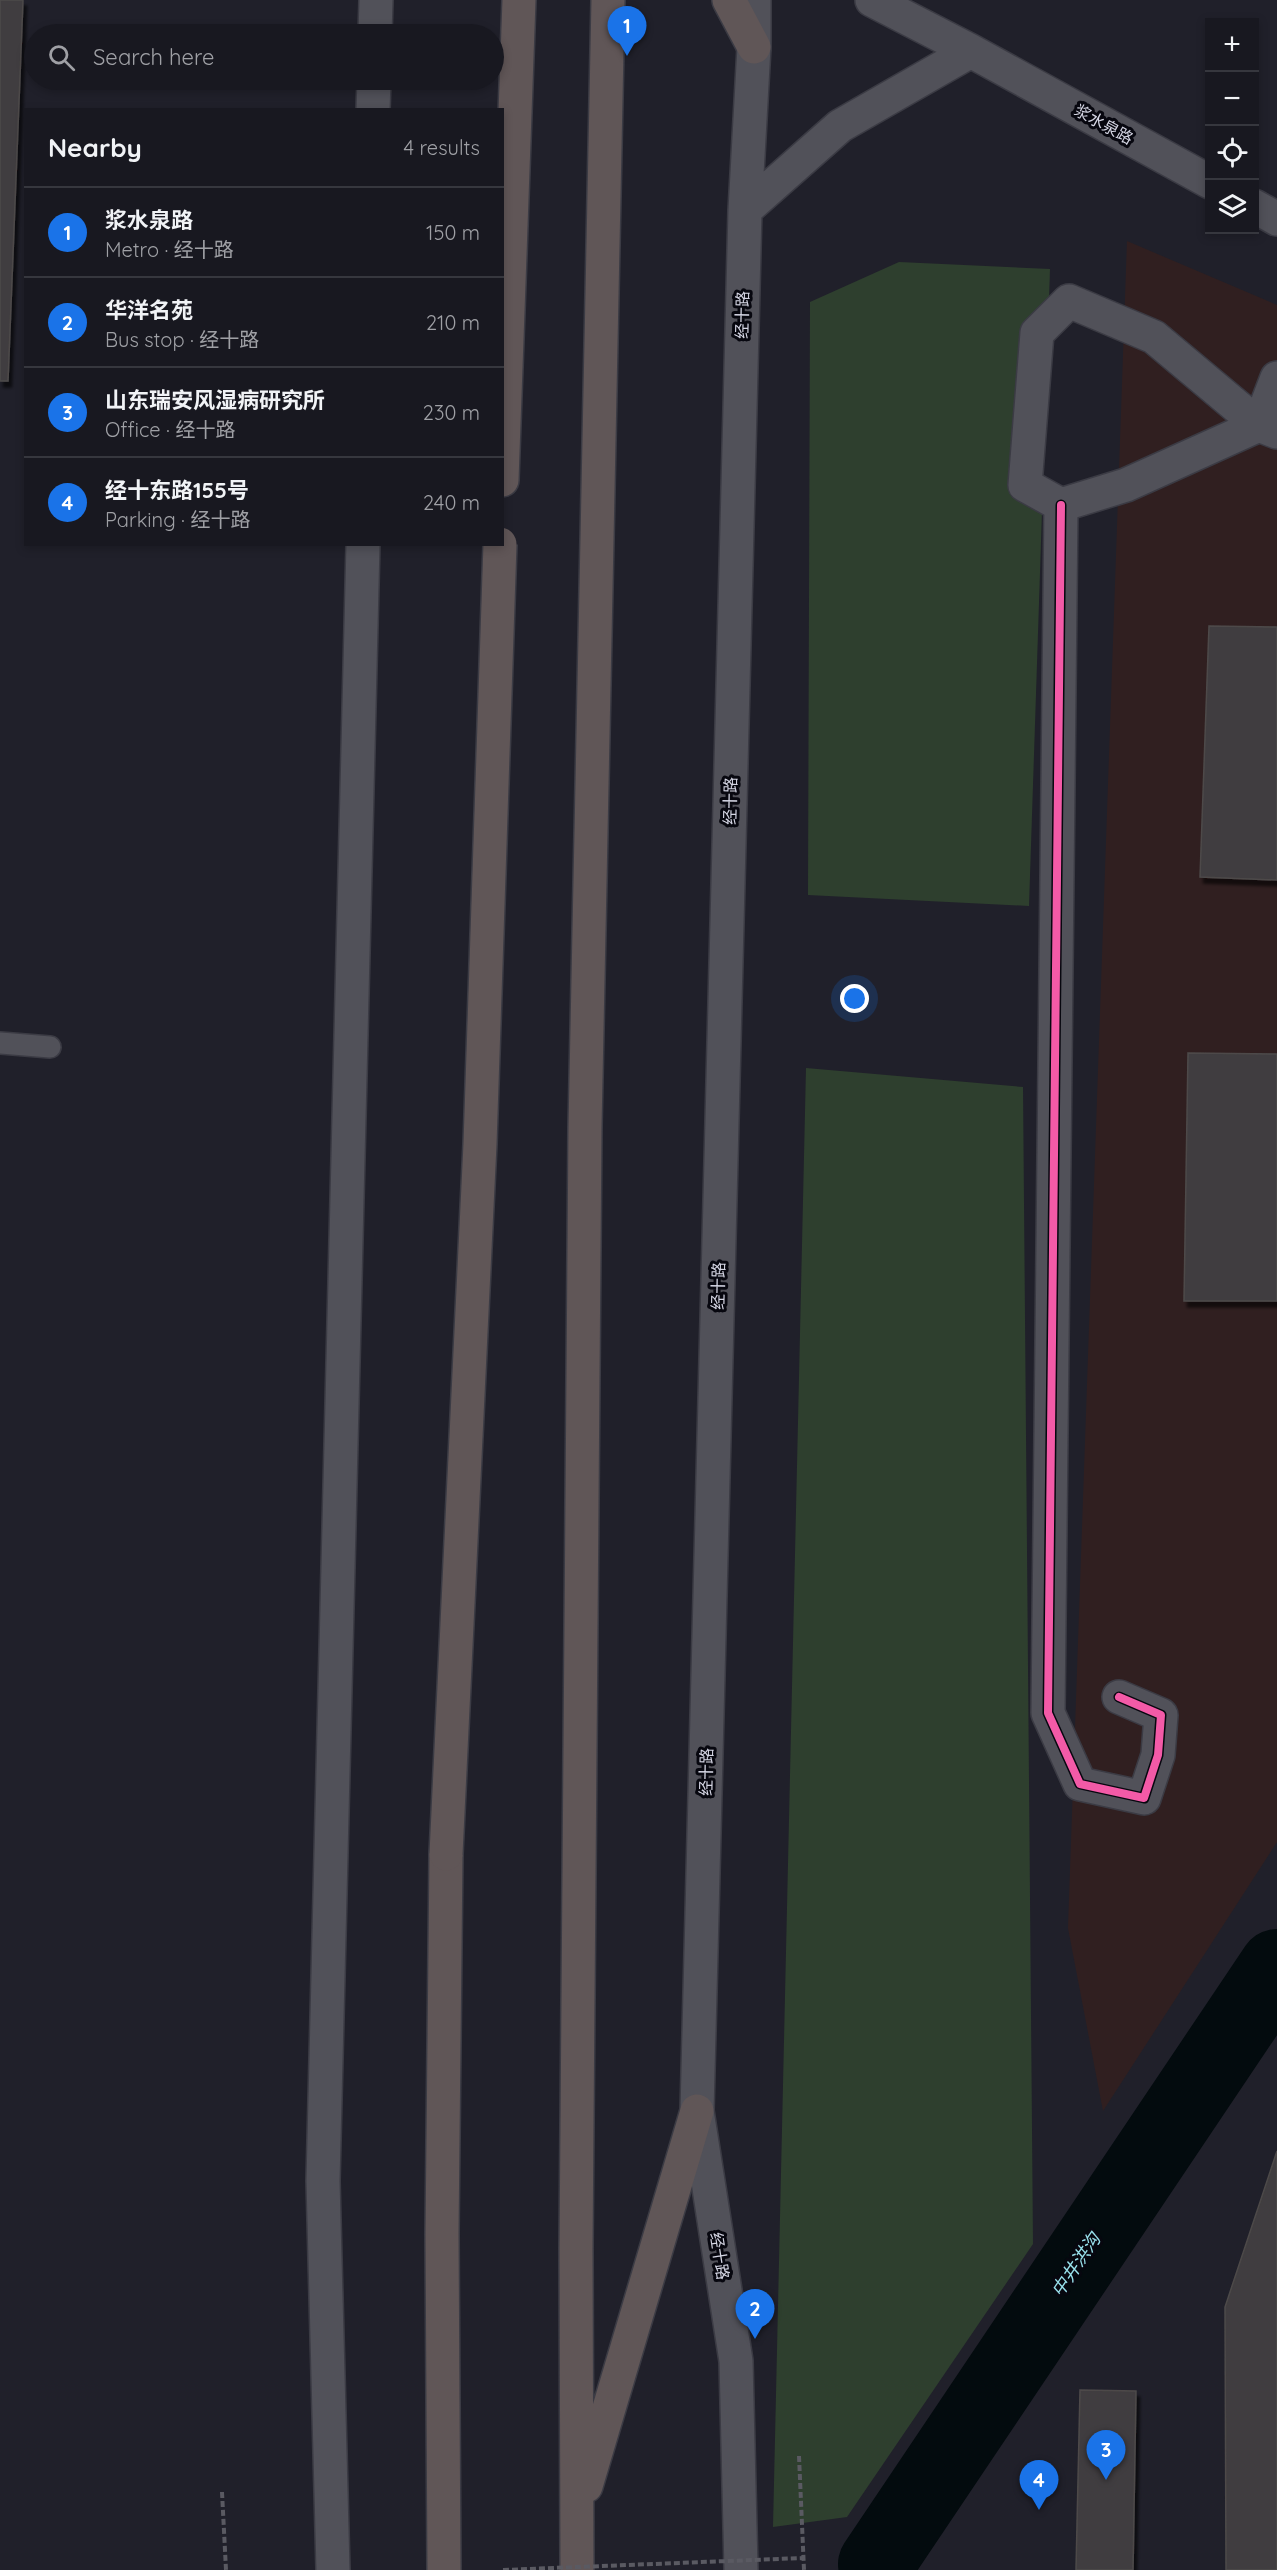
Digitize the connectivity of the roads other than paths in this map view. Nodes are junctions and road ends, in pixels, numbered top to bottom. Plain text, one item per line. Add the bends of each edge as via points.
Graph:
1 (376, 0) edge
2 (519, 0) edge
3 (608, 0) edge
4 (729, 0) edge
5 (754, 0) edge
6 (872, 0) edge
7 (375, 24) edge
8 (754, 47) junction
9 (971, 51) junction
10 (374, 90) edge
11 (373, 108) edge
12 (1205, 180) edge
13 (1259, 209) edge
14 (745, 210) junction
15 (1277, 219) edge
16 (1277, 378) edge
17 (504, 424) edge
18 (1268, 429) edge
19 (1061, 505) junction
20 (363, 546) edge
21 (500, 546) edge
22 (0, 1043) edge
23 (50, 1047) dead end
24 (1119, 1697) dead end
25 (697, 2111) junction
26 (576, 2519) junction
27 (333, 2570) edge
28 (444, 2570) edge
29 (577, 2570) edge
30 (741, 2570) edge

1 - 7 main road
2 - 17 highway
3 - 26 highway via 585,1128
4 - 8 highway
5 - 8 main road, 经十路
6 - 9 main road, 浆水泉路
8 - 14 main road, 经十路
9 - 12 main road, 浆水泉路
9 - 14 main road via 840,126
10 - 11 main road
13 - 15 main road
14 - 25 main road, 经十路
16 - 18 main road
18 - 19 main road via 1126,485
18 - 19 main road via 1154,337 1069,301 1037,333 1024,485
19 - 24 main road via 1048,1713 1080,1784 1144,1798 1158,1755 1161,1715
20 - 27 main road via 323,2181
21 - 28 highway, bridge via 480,1144 446,1854
22 - 23 lane
25 - 26 highway
25 - 30 main road, 经十路 via 736,2361
26 - 29 highway

